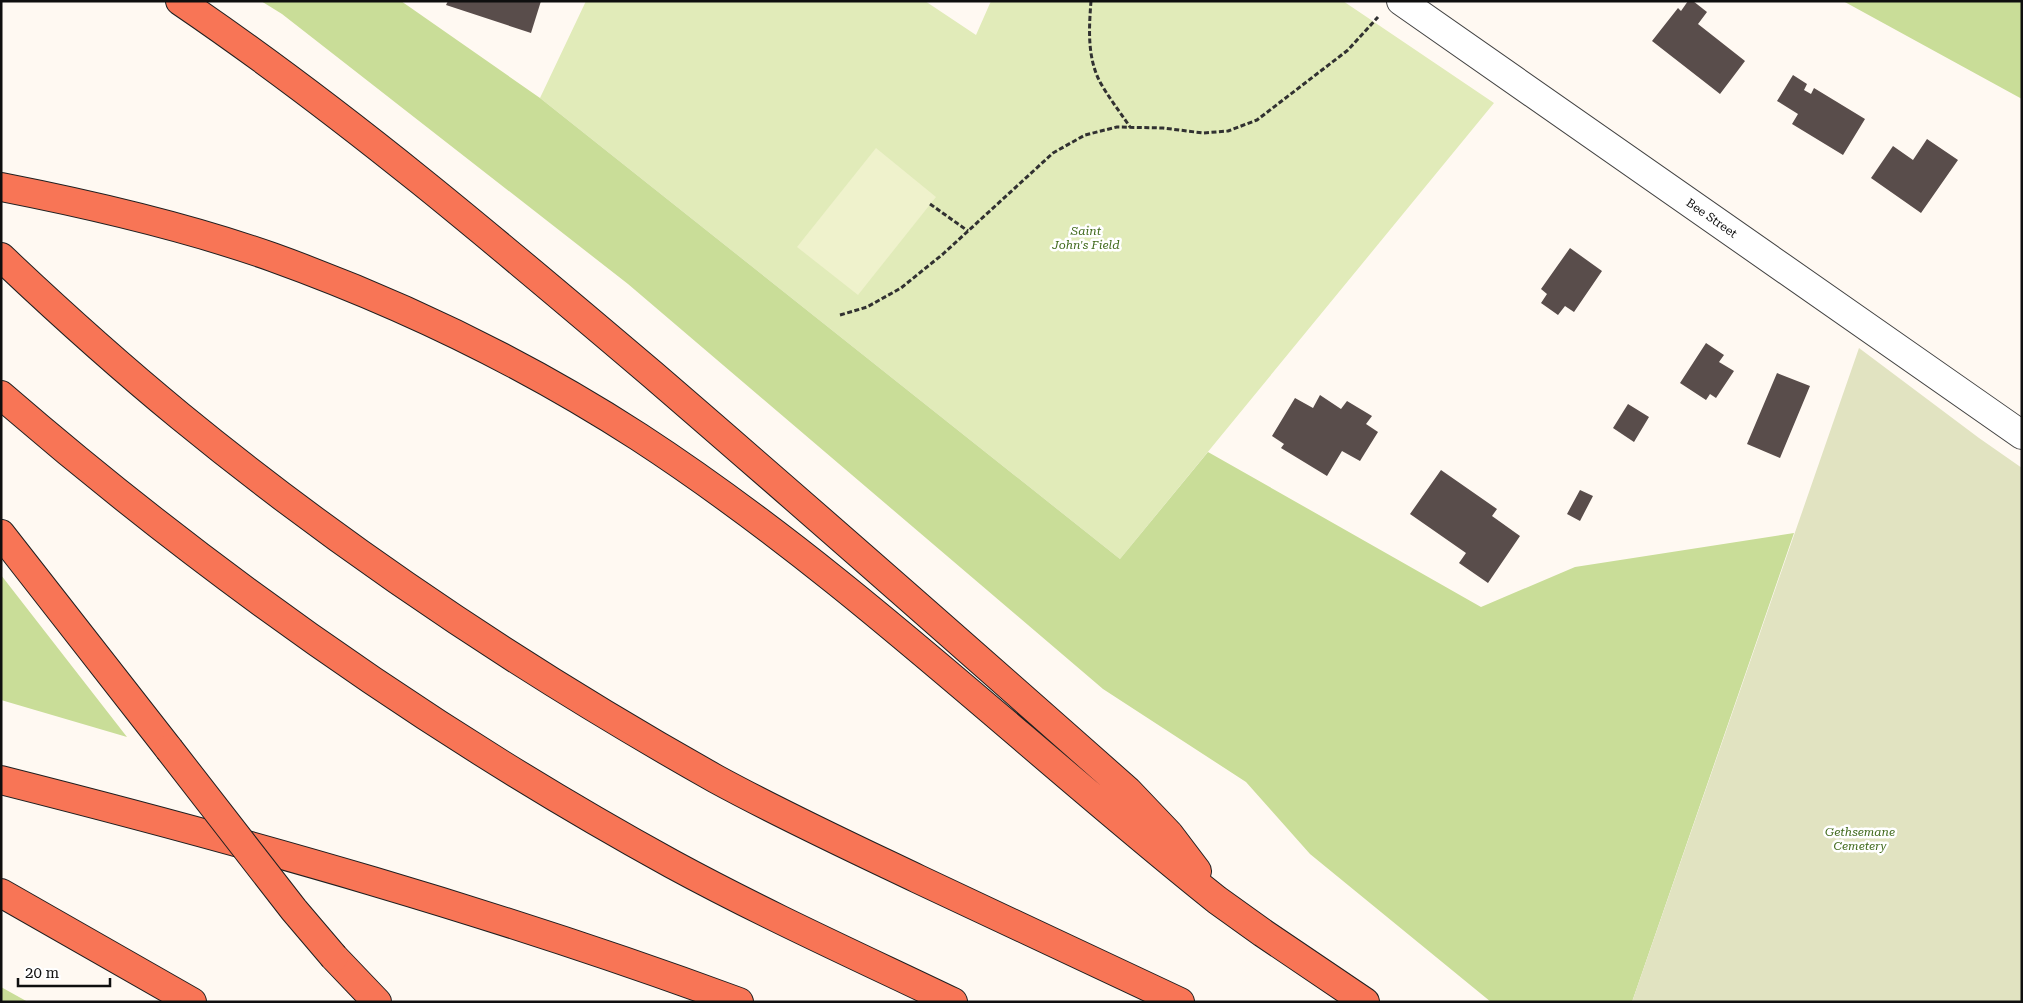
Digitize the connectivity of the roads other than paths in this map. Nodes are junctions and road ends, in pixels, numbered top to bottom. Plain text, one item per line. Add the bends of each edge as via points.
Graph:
1 (180, 1) edge
2 (1390, 8) edge
3 (1, 187) edge
4 (1, 257) edge
5 (1, 394) edge
6 (2022, 435) edge
7 (1, 534) edge
8 (1, 780) edge
9 (1, 893) edge
10 (1217, 900) junction
11 (192, 1002) edge
12 (377, 1002) edge
13 (739, 1002) edge
14 (953, 1002) edge
15 (1180, 1002) edge
16 (1364, 1002) edge

1 - 10 highway via 293,81 463,214 855,549 1134,796 1170,834
2 - 6 street, Bee Street
3 - 10 highway via 199,234 325,276 469,342 596,410 687,470 789,545
4 - 15 highway via 122,367 255,476 385,572 590,706 720,781 863,853
5 - 14 highway via 162,528 283,619 492,758 673,864 797,928
7 - 12 highway, bridge via 288,902
8 - 13 highway via 191,828 376,881 526,928
9 - 11 highway
10 - 16 highway

